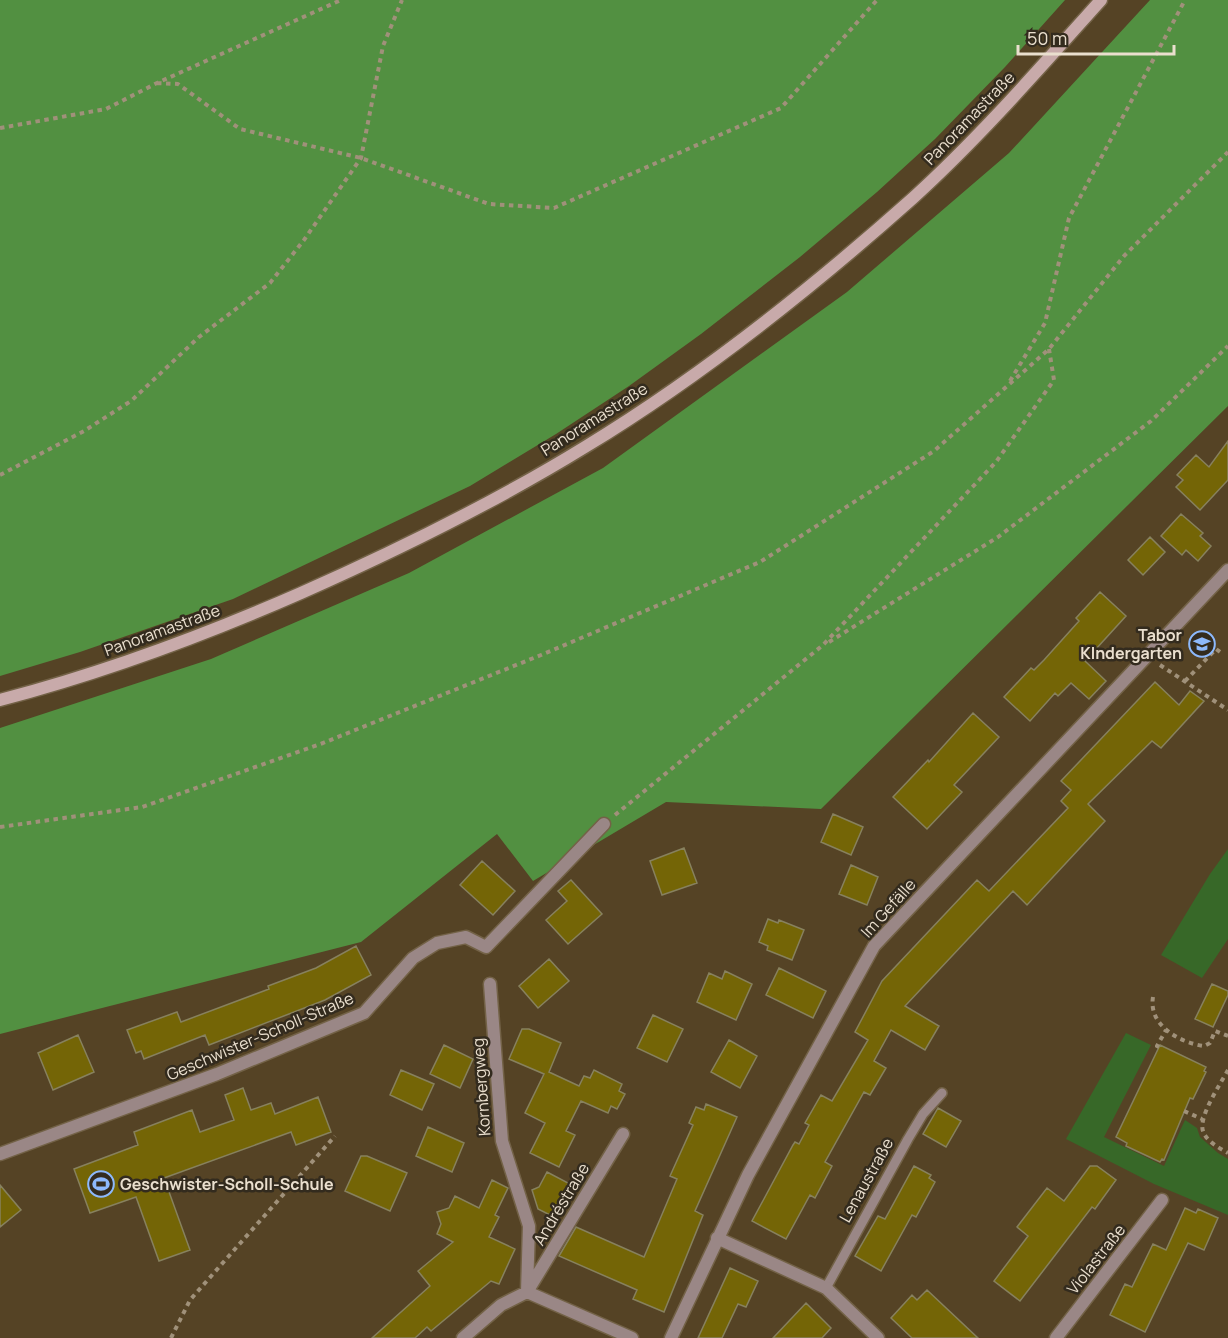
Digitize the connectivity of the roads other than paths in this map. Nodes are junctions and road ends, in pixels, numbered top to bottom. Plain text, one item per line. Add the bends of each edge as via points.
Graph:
1 (1101, 0) edge
2 (1228, 570) edge
3 (0, 700) edge
4 (604, 824) road end
5 (490, 984) dead end
6 (942, 1093) dead end
7 (623, 1134) dead end
8 (0, 1154) edge
9 (1162, 1200) dead end
10 (717, 1238) junction
11 (826, 1288) junction
12 (527, 1292) junction
13 (463, 1338) edge
14 (632, 1338) edge
15 (671, 1338) edge
16 (878, 1338) edge
17 (1056, 1338) edge

1 - 3 main road, Panoramastraße via 981,132 906,204 777,313 586,446 494,500 377,559 259,611 141,657
2 - 10 street, Im Gefälle via 874,946
4 - 8 street, Geschwister-Scholl-Straße via 486,947 466,937 437,943 414,958 364,1013 217,1074
5 - 12 street, Kornbergweg via 502,1142 529,1226
6 - 11 lane, Lenaustraße via 908,1139
7 - 12 street, Andréstraße
9 - 17 street, Violastraße
10 - 11 street
10 - 15 street, Im Gefälle
11 - 16 street
12 - 13 street via 501,1305
12 - 14 street

